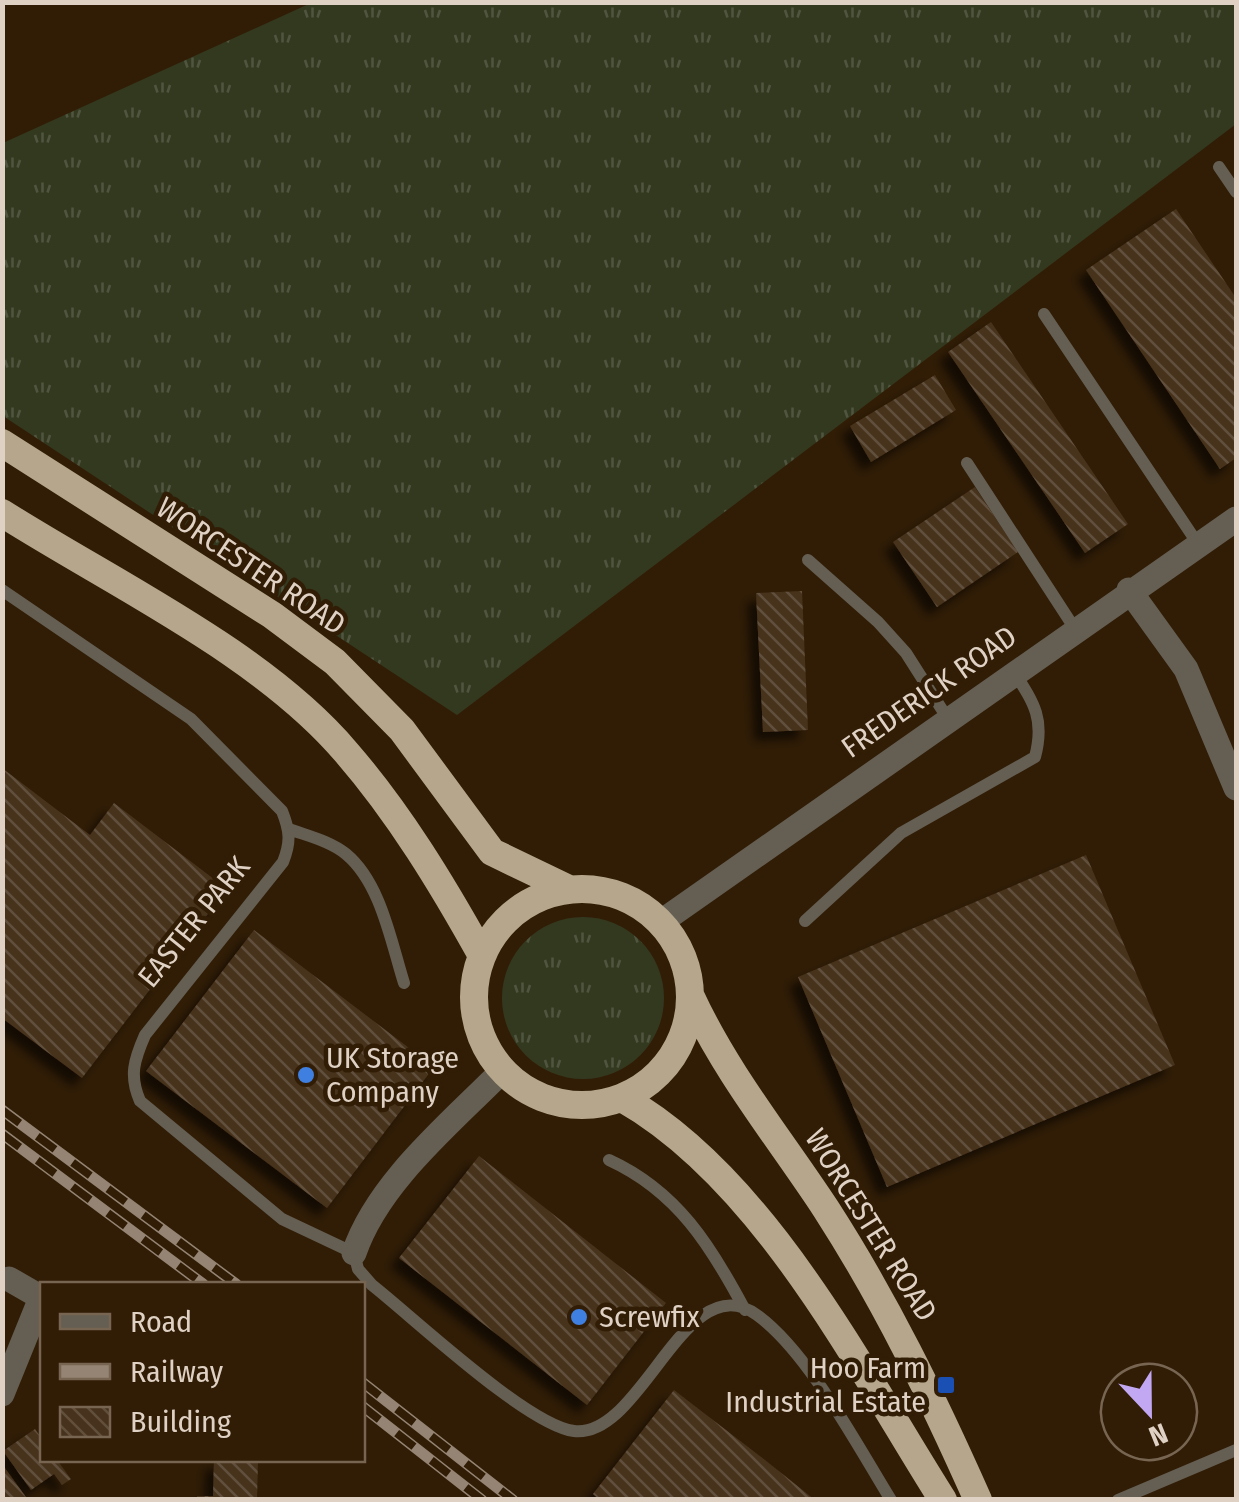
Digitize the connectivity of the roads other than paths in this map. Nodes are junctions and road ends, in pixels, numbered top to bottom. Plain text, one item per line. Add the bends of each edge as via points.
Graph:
1 (1220, 167) dead end
2 (1236, 192) edge
3 (1044, 314) dead end
4 (2, 443) edge
5 (968, 464) dead end
6 (2, 513) edge
7 (1236, 519) edge
8 (1198, 544) junction
9 (808, 560) dead end
10 (2, 590) edge
11 (1130, 590) junction
12 (1076, 629) junction
13 (1014, 672) junction
14 (948, 719) junction
15 (1236, 788) edge
16 (289, 828) junction
17 (569, 889) junction
18 (805, 921) dead end
19 (660, 922) junction
20 (481, 954) junction
21 (404, 983) dead end
22 (690, 996) junction
23 (502, 1071) junction
24 (622, 1098) junction
25 (610, 1160) dead end
26 (354, 1254) junction
27 (10, 1279) dead end
28 (40, 1297) edge
29 (40, 1303) edge
30 (744, 1310) junction
31 (2, 1394) edge
32 (1236, 1450) edge
33 (891, 1500) edge
34 (944, 1500) edge
35 (978, 1500) edge
36 (1118, 1500) edge

1 - 2 lane
3 - 8 lane
4 - 17 highway, WORCESTER ROAD via 335,662 402,730 492,852
5 - 12 lane
6 - 20 highway via 217,644 345,750 438,876
7 - 8 street, FREDERICK ROAD
8 - 11 street, FREDERICK ROAD
9 - 14 lane via 906,653
10 - 16 lane via 192,719 282,811
11 - 12 street, FREDERICK ROAD
11 - 15 street via 1186,668
12 - 13 street, FREDERICK ROAD
13 - 14 street, FREDERICK ROAD
13 - 18 lane via 1039,710 1035,757 902,833
14 - 19 street, FREDERICK ROAD
16 - 21 lane via 332,844 361,870
16 - 26 lane, EASTER PARK via 283,862 144,1035 132,1081 157,1118 282,1219
17 - 19 highway, WORCESTER ROAD via 622,896
17 - 20 highway, WORCESTER ROAD via 516,910
19 - 22 highway, WORCESTER ROAD via 683,956
20 - 23 highway, WORCESTER ROAD via 474,1009 480,1036
22 - 24 highway, WORCESTER ROAD via 674,1053 639,1090
22 - 35 highway, WORCESTER ROAD via 914,1356
23 - 24 highway, WORCESTER ROAD via 536,1095 570,1105
23 - 26 street via 417,1159
24 - 34 highway via 683,1136 755,1216
25 - 30 lane via 677,1205
26 - 30 lane, EASTER PARK via 372,1285 515,1400 556,1427 578,1432 615,1417 693,1321 712,1310
27 - 28 street
29 - 31 street
30 - 33 lane via 771,1329 817,1384
32 - 36 lane

